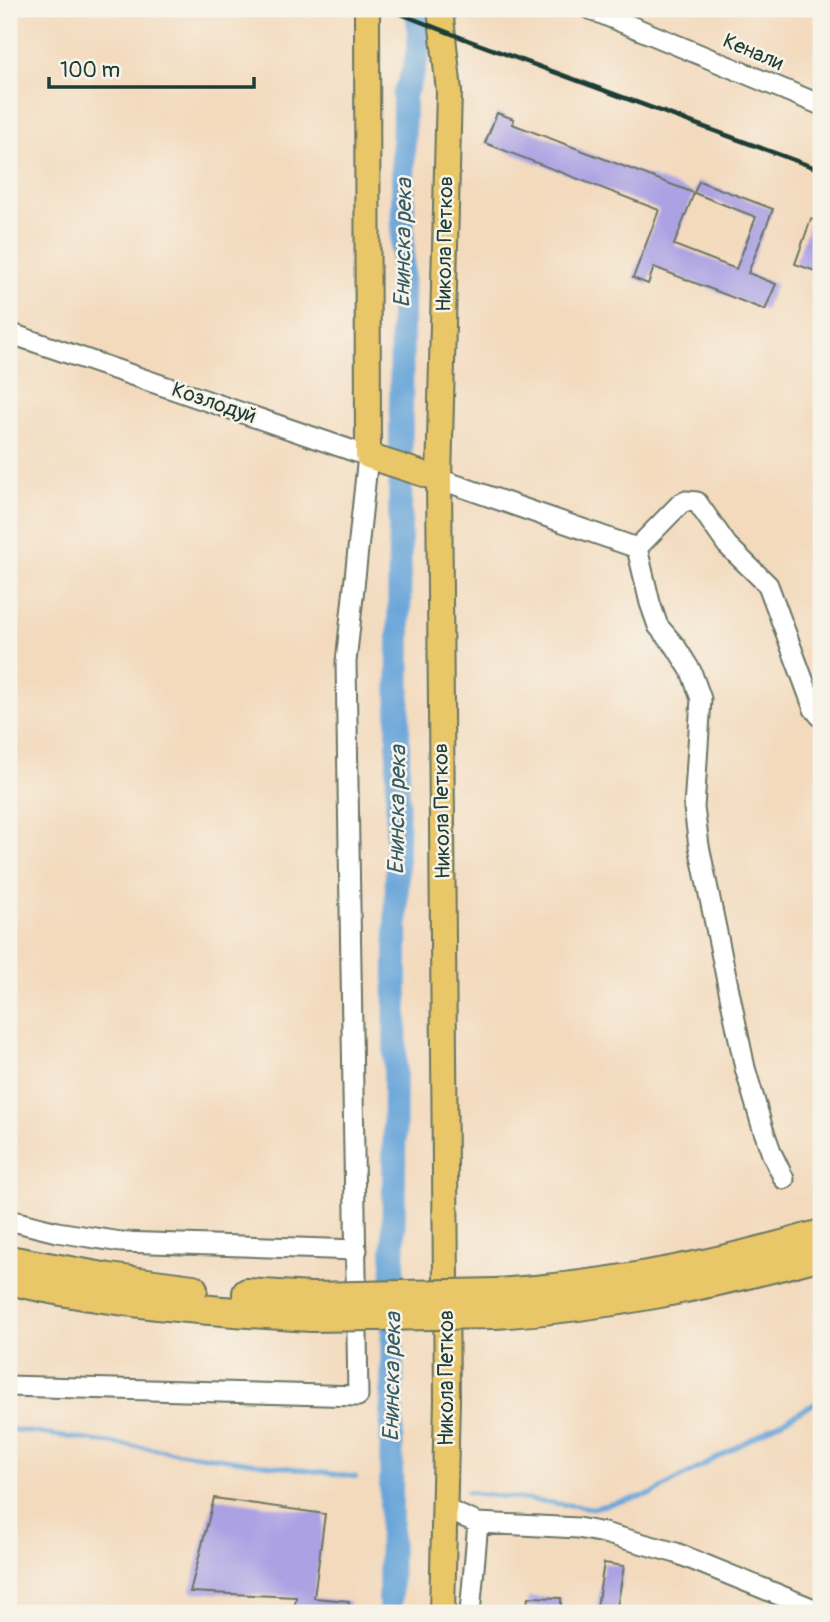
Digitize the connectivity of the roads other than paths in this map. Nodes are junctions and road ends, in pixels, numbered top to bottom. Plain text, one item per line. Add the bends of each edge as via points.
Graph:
1 (368, 9) edge
2 (440, 9) edge
3 (590, 9) edge
4 (821, 105) edge
5 (9, 332) edge
6 (376, 459) junction
7 (430, 476) junction
8 (637, 548) junction
9 (821, 717) edge
10 (784, 1179) dead end
11 (9, 1220) edge
12 (821, 1234) edge
13 (357, 1250) junction
14 (821, 1255) edge
15 (9, 1260) edge
16 (9, 1280) edge
17 (495, 1304) junction
18 (312, 1307) junction
19 (9, 1386) edge
20 (445, 1509) junction
21 (478, 1522) junction
22 (821, 1612) edge
23 (442, 1613) edge
24 (470, 1613) edge

1 - 6 main road
2 - 7 main road, Никола Петков via 449,91
3 - 4 street, Кенали
5 - 6 street, Козлодуй
6 - 7 main road, Козлодуй
6 - 13 street via 346,662
7 - 8 street
7 - 20 main road, Никола Петков via 446,1192
8 - 9 street via 680,504 697,502 727,545 768,585 814,709
8 - 10 street via 658,626 691,671 701,699 694,808 699,846 746,1068 762,1126
11 - 13 street via 121,1242
12 - 17 highway via 759,1252
13 - 19 street via 358,1396
14 - 17 highway via 655,1295 550,1310
15 - 18 highway
16 - 18 highway via 158,1305
17 - 18 highway, bridge
20 - 21 street
20 - 23 main road, Никола Петков
21 - 22 street via 604,1533 676,1553
21 - 24 street

